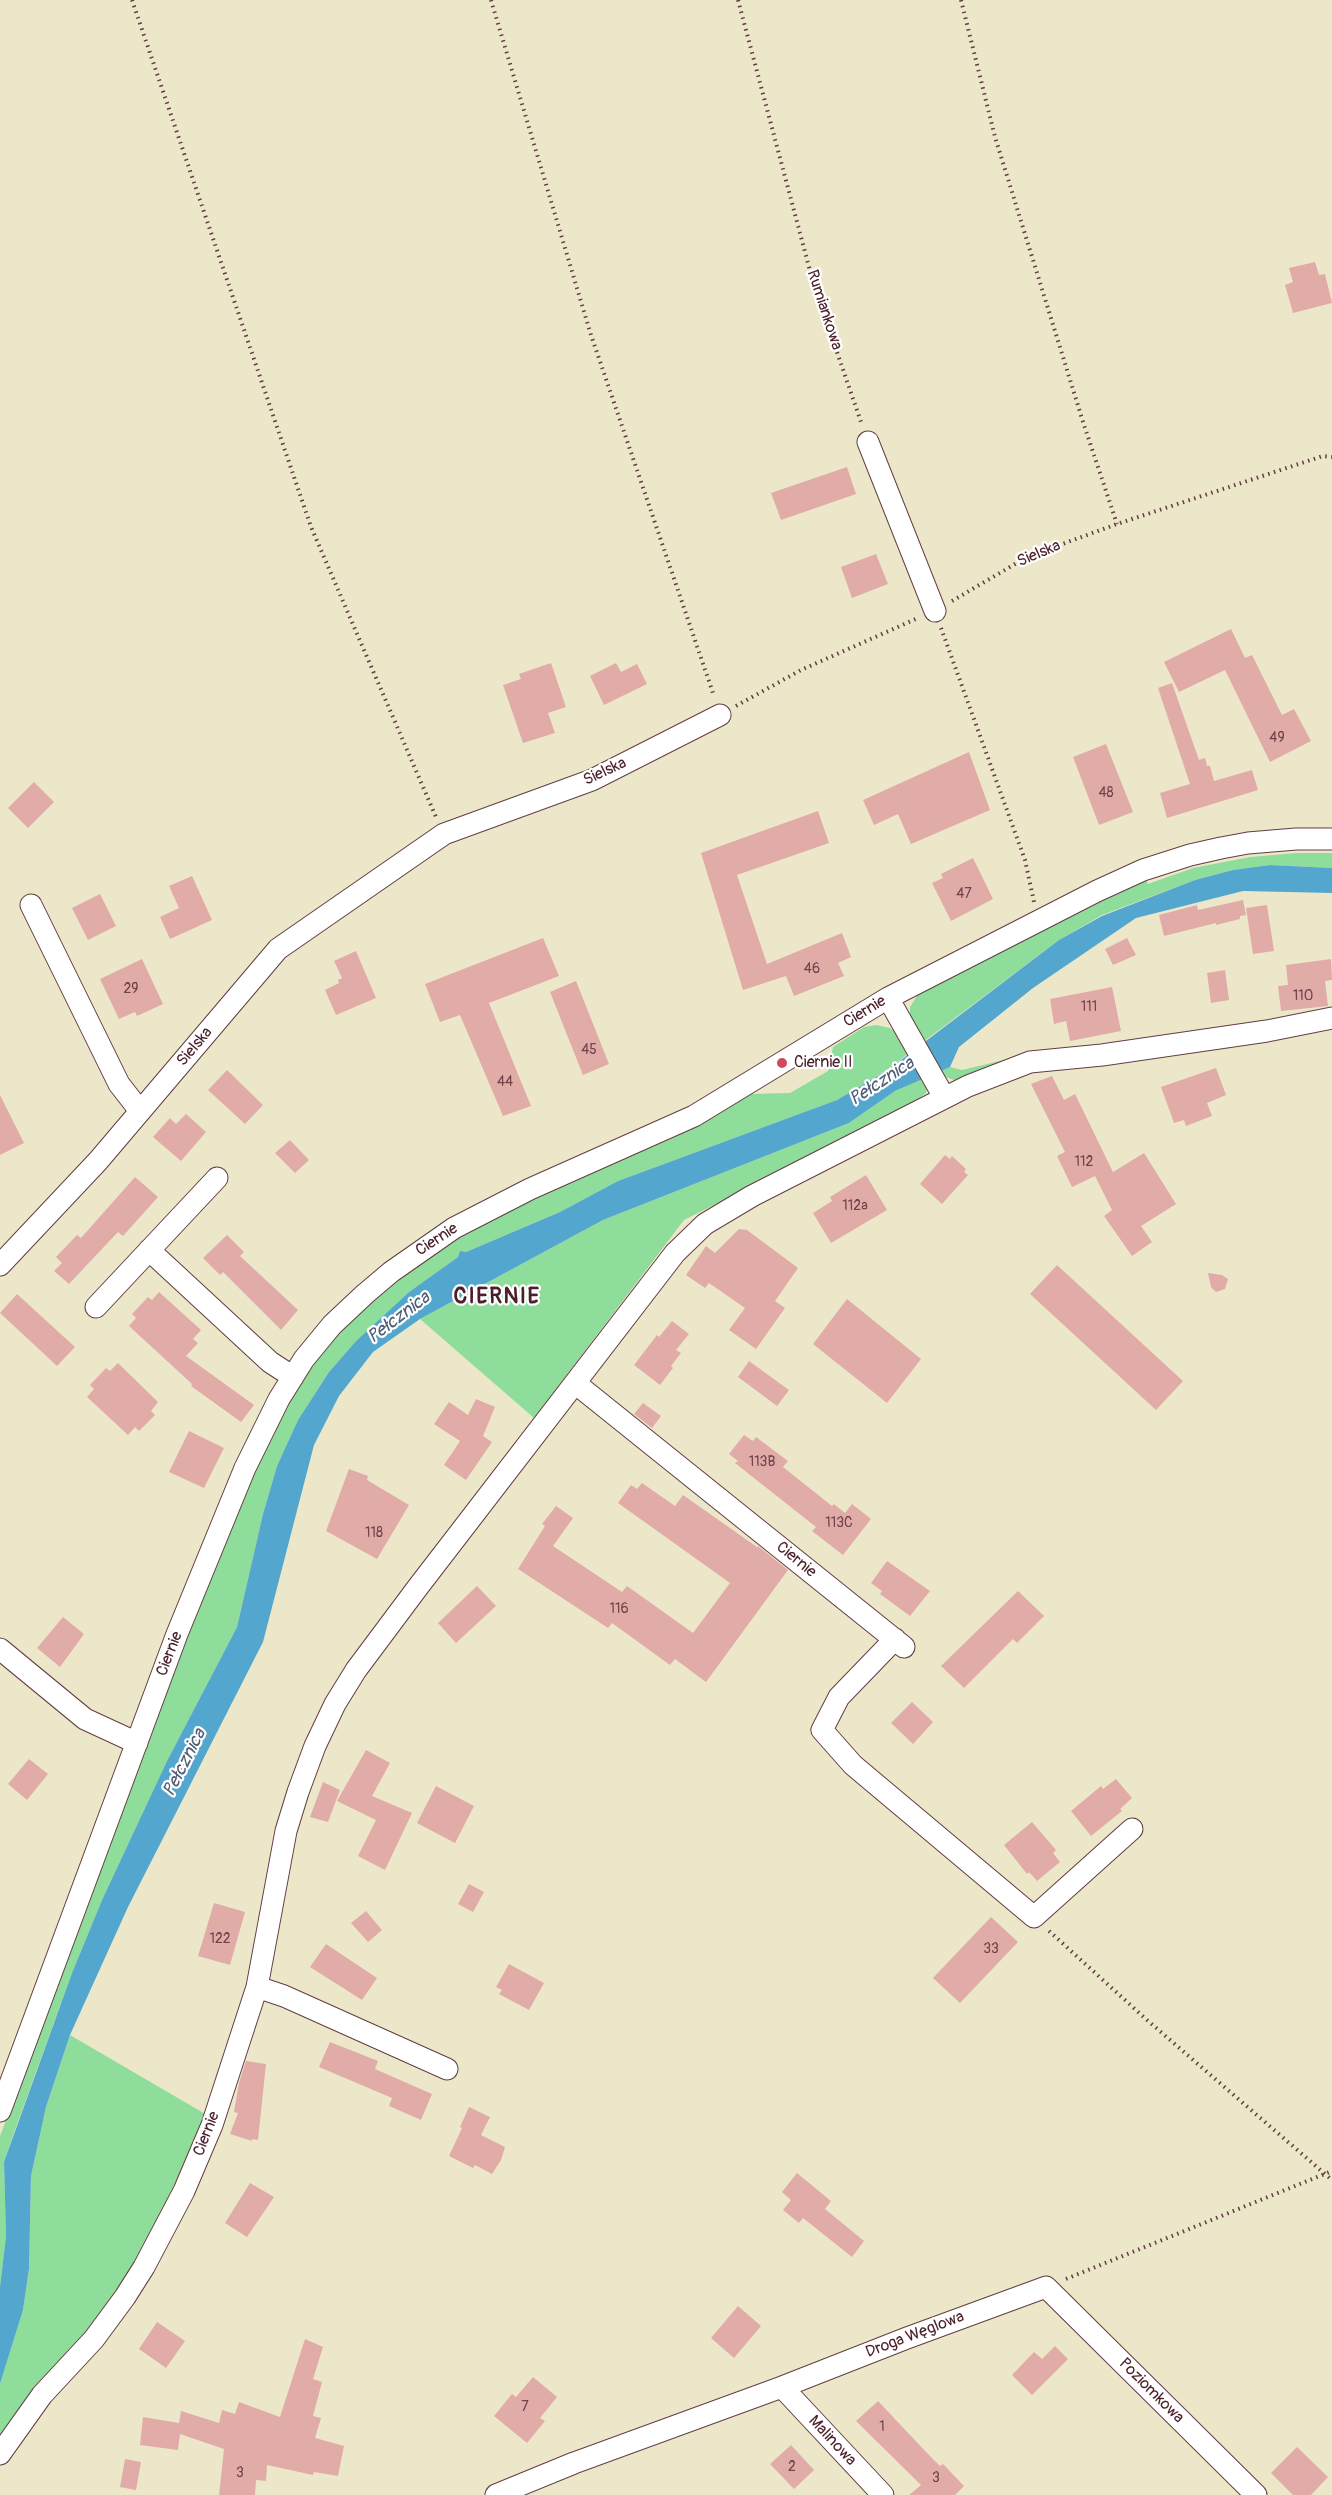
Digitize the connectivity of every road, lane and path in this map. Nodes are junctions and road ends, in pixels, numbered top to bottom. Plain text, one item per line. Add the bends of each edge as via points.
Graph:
1 (132, 0) edge
2 (491, 0) edge
3 (738, 0) edge
4 (961, 0) edge
5 (868, 442) joint
6 (1332, 457) edge
7 (1117, 524) junction
8 (935, 611) junction
9 (720, 715) junction
10 (444, 834) junction
11 (1332, 839) edge
12 (31, 905) dead end
13 (1039, 920) junction
14 (888, 998) junction
15 (1332, 1018) edge
16 (944, 1097) junction
17 (140, 1111) junction
18 (217, 1178) dead end
19 (149, 1250) junction
20 (0, 1264) edge
21 (96, 1307) dead end
22 (293, 1377) junction
23 (575, 1383) junction
24 (0, 1648) edge
25 (137, 1743) junction
26 (1132, 1829) dead end
27 (1034, 1917) junction
28 (257, 1987) junction
29 (447, 2069) dead end
30 (0, 2111) edge
31 (1332, 2171) edge
32 (1325, 2174) junction
33 (1332, 2180) edge
34 (1046, 2287) junction
35 (782, 2387) junction
36 (0, 2454) edge
37 (534, 2488) edge
38 (496, 2495) edge
39 (883, 2495) edge
40 (1256, 2495) edge

1 - 10 path via 311,527
2 - 9 path via 591,335
3 - 5 path, Rumiankowa via 813,282
4 - 7 path via 999,148
5 - 8 street
6 - 7 path, Sielska via 1323,456
7 - 8 path, Sielska via 1027,557
8 - 9 path, Sielska via 801,670
8 - 13 path via 1025,860
9 - 10 street, Sielska via 592,780
10 - 17 street, Sielska via 278,949
11 - 13 street, Ciernie via 1248,843 1190,855 1143,870
12 - 17 street via 119,1084
13 - 14 street, Ciernie
14 - 16 street
14 - 22 street, Ciernie via 694,1116 530,1189 454,1228 365,1294 332,1325
15 - 16 street, Ciernie via 1267,1031 1030,1062
16 - 23 street, Ciernie via 705,1224 652,1280
17 - 20 street, Sielska
18 - 19 street
19 - 21 street
19 - 22 street via 270,1362
22 - 25 street, Ciernie via 245,1468
23 - 27 street, Ciernie via 899,1643 839,1697 822,1730 853,1765
23 - 28 street, Ciernie via 390,1624 335,1704 315,1746 286,1831
24 - 25 street via 85,1719
25 - 30 street, Ciernie
26 - 27 street
27 - 32 path
28 - 29 street
28 - 36 street, Ciernie via 212,2125 144,2267 94,2339 42,2395
31 - 32 path
32 - 33 path
32 - 34 path
34 - 35 street, Droga Węglowa
34 - 40 street, Poziomkowa
35 - 37 street, Droga Węglowa
35 - 39 street, Malinowa
37 - 38 street, Droga Węglowa

